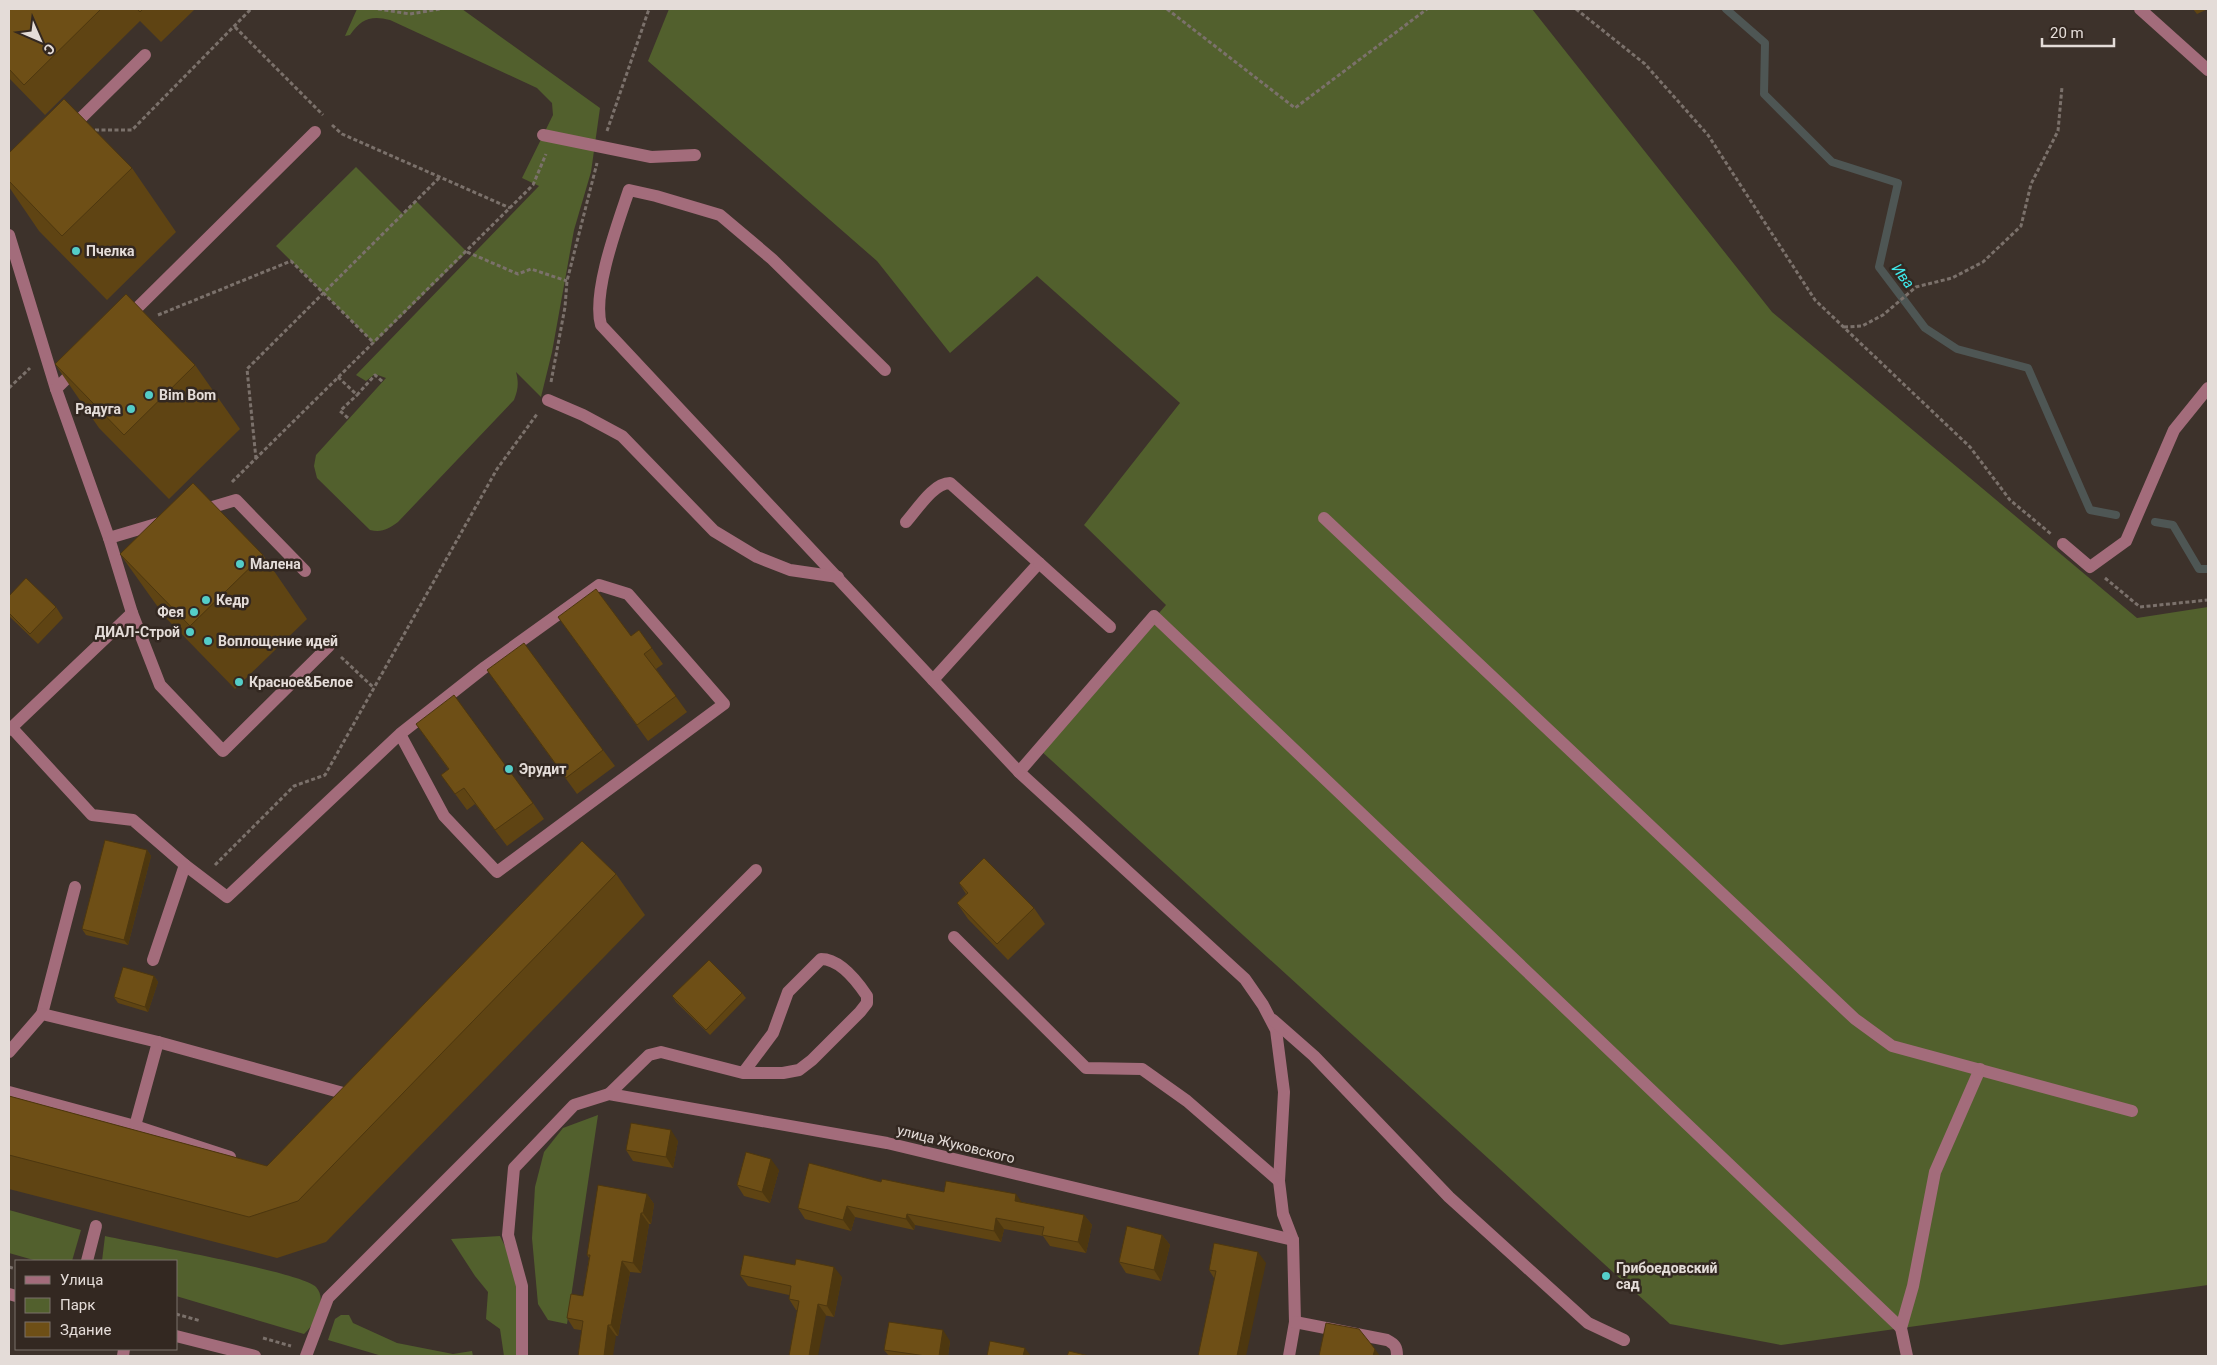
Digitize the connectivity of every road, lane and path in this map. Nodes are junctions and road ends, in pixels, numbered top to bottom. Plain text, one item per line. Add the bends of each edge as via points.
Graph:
1 (251, 9) edge
2 (378, 9) edge
3 (440, 9) edge
4 (649, 9) edge
5 (1167, 9) edge
6 (1427, 9) edge
7 (1576, 9) edge
8 (2140, 9) edge
9 (235, 27) junction
10 (145, 55) dead end
11 (2208, 70) edge
12 (2062, 87) dead end
13 (64, 132) joint
14 (315, 132) dead end
15 (547, 136) joint
16 (602, 147) junction
17 (695, 155) dead end
18 (440, 177) junction
19 (510, 208) junction
20 (10, 243) edge
21 (466, 252) junction
22 (567, 281) junction
23 (324, 293) junction
24 (148, 318) edge
25 (120, 326) edge
26 (1844, 327) junction
27 (374, 343) junction
28 (46, 354) junction
29 (85, 361) edge
30 (885, 370) dead end
31 (338, 377) junction
32 (383, 382) dead end
33 (9, 388) edge
34 (2208, 388) edge
35 (56, 389) junction
36 (357, 395) junction
37 (548, 400) junction
38 (348, 418) dead end
39 (256, 459) junction
40 (230, 484) dead end
41 (1324, 518) dead end
42 (906, 522) dead end
43 (109, 538) junction
44 (2063, 544) joint
45 (1040, 563) junction
46 (2090, 567) junction
47 (305, 571) dead end
48 (838, 577) junction
49 (2208, 600) edge
50 (132, 613) junction
51 (1110, 627) dead end
52 (329, 646) joint
53 (933, 680) junction
54 (374, 688) junction
55 (10, 728) edge
56 (400, 734) junction
57 (1019, 772) junction
58 (185, 865) junction
59 (213, 866) dead end
60 (756, 870) dead end
61 (75, 888) dead end
62 (954, 937) dead end
63 (153, 960) dead end
64 (42, 1014) junction
65 (1269, 1017) junction
66 (158, 1042) junction
67 (9, 1052) edge
68 (1980, 1069) junction
69 (743, 1073) junction
70 (9, 1092) edge
71 (609, 1094) junction
72 (371, 1100) edge
73 (2132, 1111) dead end
74 (135, 1126) junction
75 (245, 1162) edge
76 (1279, 1181) junction
77 (96, 1226) dead end
78 (1293, 1240) junction
79 (87, 1260) edge
80 (1295, 1322) junction
81 (1900, 1328) junction
82 (178, 1337) edge
83 (1624, 1340) dead end
84 (255, 1356) edge
85 (306, 1356) edge
86 (522, 1356) edge
87 (1289, 1356) edge
88 (1397, 1356) edge
89 (1907, 1356) edge

1 - 9 path
2 - 3 path via 410,14
4 - 16 path
5 - 6 path via 1295,108
7 - 26 path via 1645,64 1708,135 1815,300
8 - 11 street
9 - 13 path via 132,130
9 - 18 path via 342,134
10 - 13 street
12 - 26 path via 2058,131 2031,184 2021,226 1983,262 1952,278 1916,287 1883,315 1862,326
14 - 25 street
15 - 16 street
15 - 19 path via 543,162 533,185
16 - 17 street via 651,157
16 - 22 path
18 - 19 path
18 - 23 path
19 - 21 path
20 - 28 street
21 - 22 path via 518,274 531,269
21 - 27 path
22 - 37 path
23 - 24 path via 291,261
23 - 27 path
23 - 39 path via 247,369
26 - 44 path via 1970,447 2010,500
27 - 31 path
28 - 33 path
28 - 35 street
29 - 35 street
30 - 48 street via 772,259 720,215 629,190 607,254 598,314 601,325
31 - 36 path
31 - 39 path
32 - 36 path via 375,376
34 - 46 street via 2174,430 2126,541
35 - 43 street
36 - 38 path via 340,411
37 - 48 street via 622,436 714,531 750,553 790,570
37 - 54 path via 497,469
39 - 40 path
41 - 68 street via 1855,1020 1892,1046
42 - 45 street via 936,489 944,483 950,484
43 - 47 street via 236,500
43 - 50 street
44 - 46 street
45 - 51 street
45 - 53 street
46 - 49 path via 2140,607
48 - 53 street
50 - 52 street via 160,685 223,750
50 - 55 street
52 - 54 path
53 - 57 street
54 - 59 path via 325,776 294,786
55 - 58 street via 92,815 134,820
56 - 56 street via 485,666 599,585 628,594 724,704 497,872 444,816
56 - 58 street via 227,897
57 - 65 street via 1245,979
57 - 81 street via 1154,616
58 - 63 street
60 - 85 street via 328,1298
61 - 64 street
62 - 76 street via 1086,1068 1142,1069 1187,1101
64 - 66 street
64 - 67 street
65 - 76 street via 1276,1030 1284,1092
65 - 83 street via 1314,1056 1449,1197 1551,1290 1588,1323
66 - 72 street
66 - 74 street
68 - 73 street
68 - 81 street via 1935,1172 1913,1286
69 - 69 street via 799,1070 860,1012 868,996 840,965 831,959 821,959 788,992 773,1033
69 - 71 street via 661,1052 649,1055
70 - 74 street
71 - 78 street, улица Жуковского via 887,1143
71 - 86 street via 574,1105 514,1168 508,1235 522,1286
74 - 75 street
76 - 78 street via 1283,1214
77 - 79 street
78 - 80 street
80 - 87 street
80 - 88 street via 1328,1333 1387,1340 1397,1349
81 - 89 street
82 - 84 street

